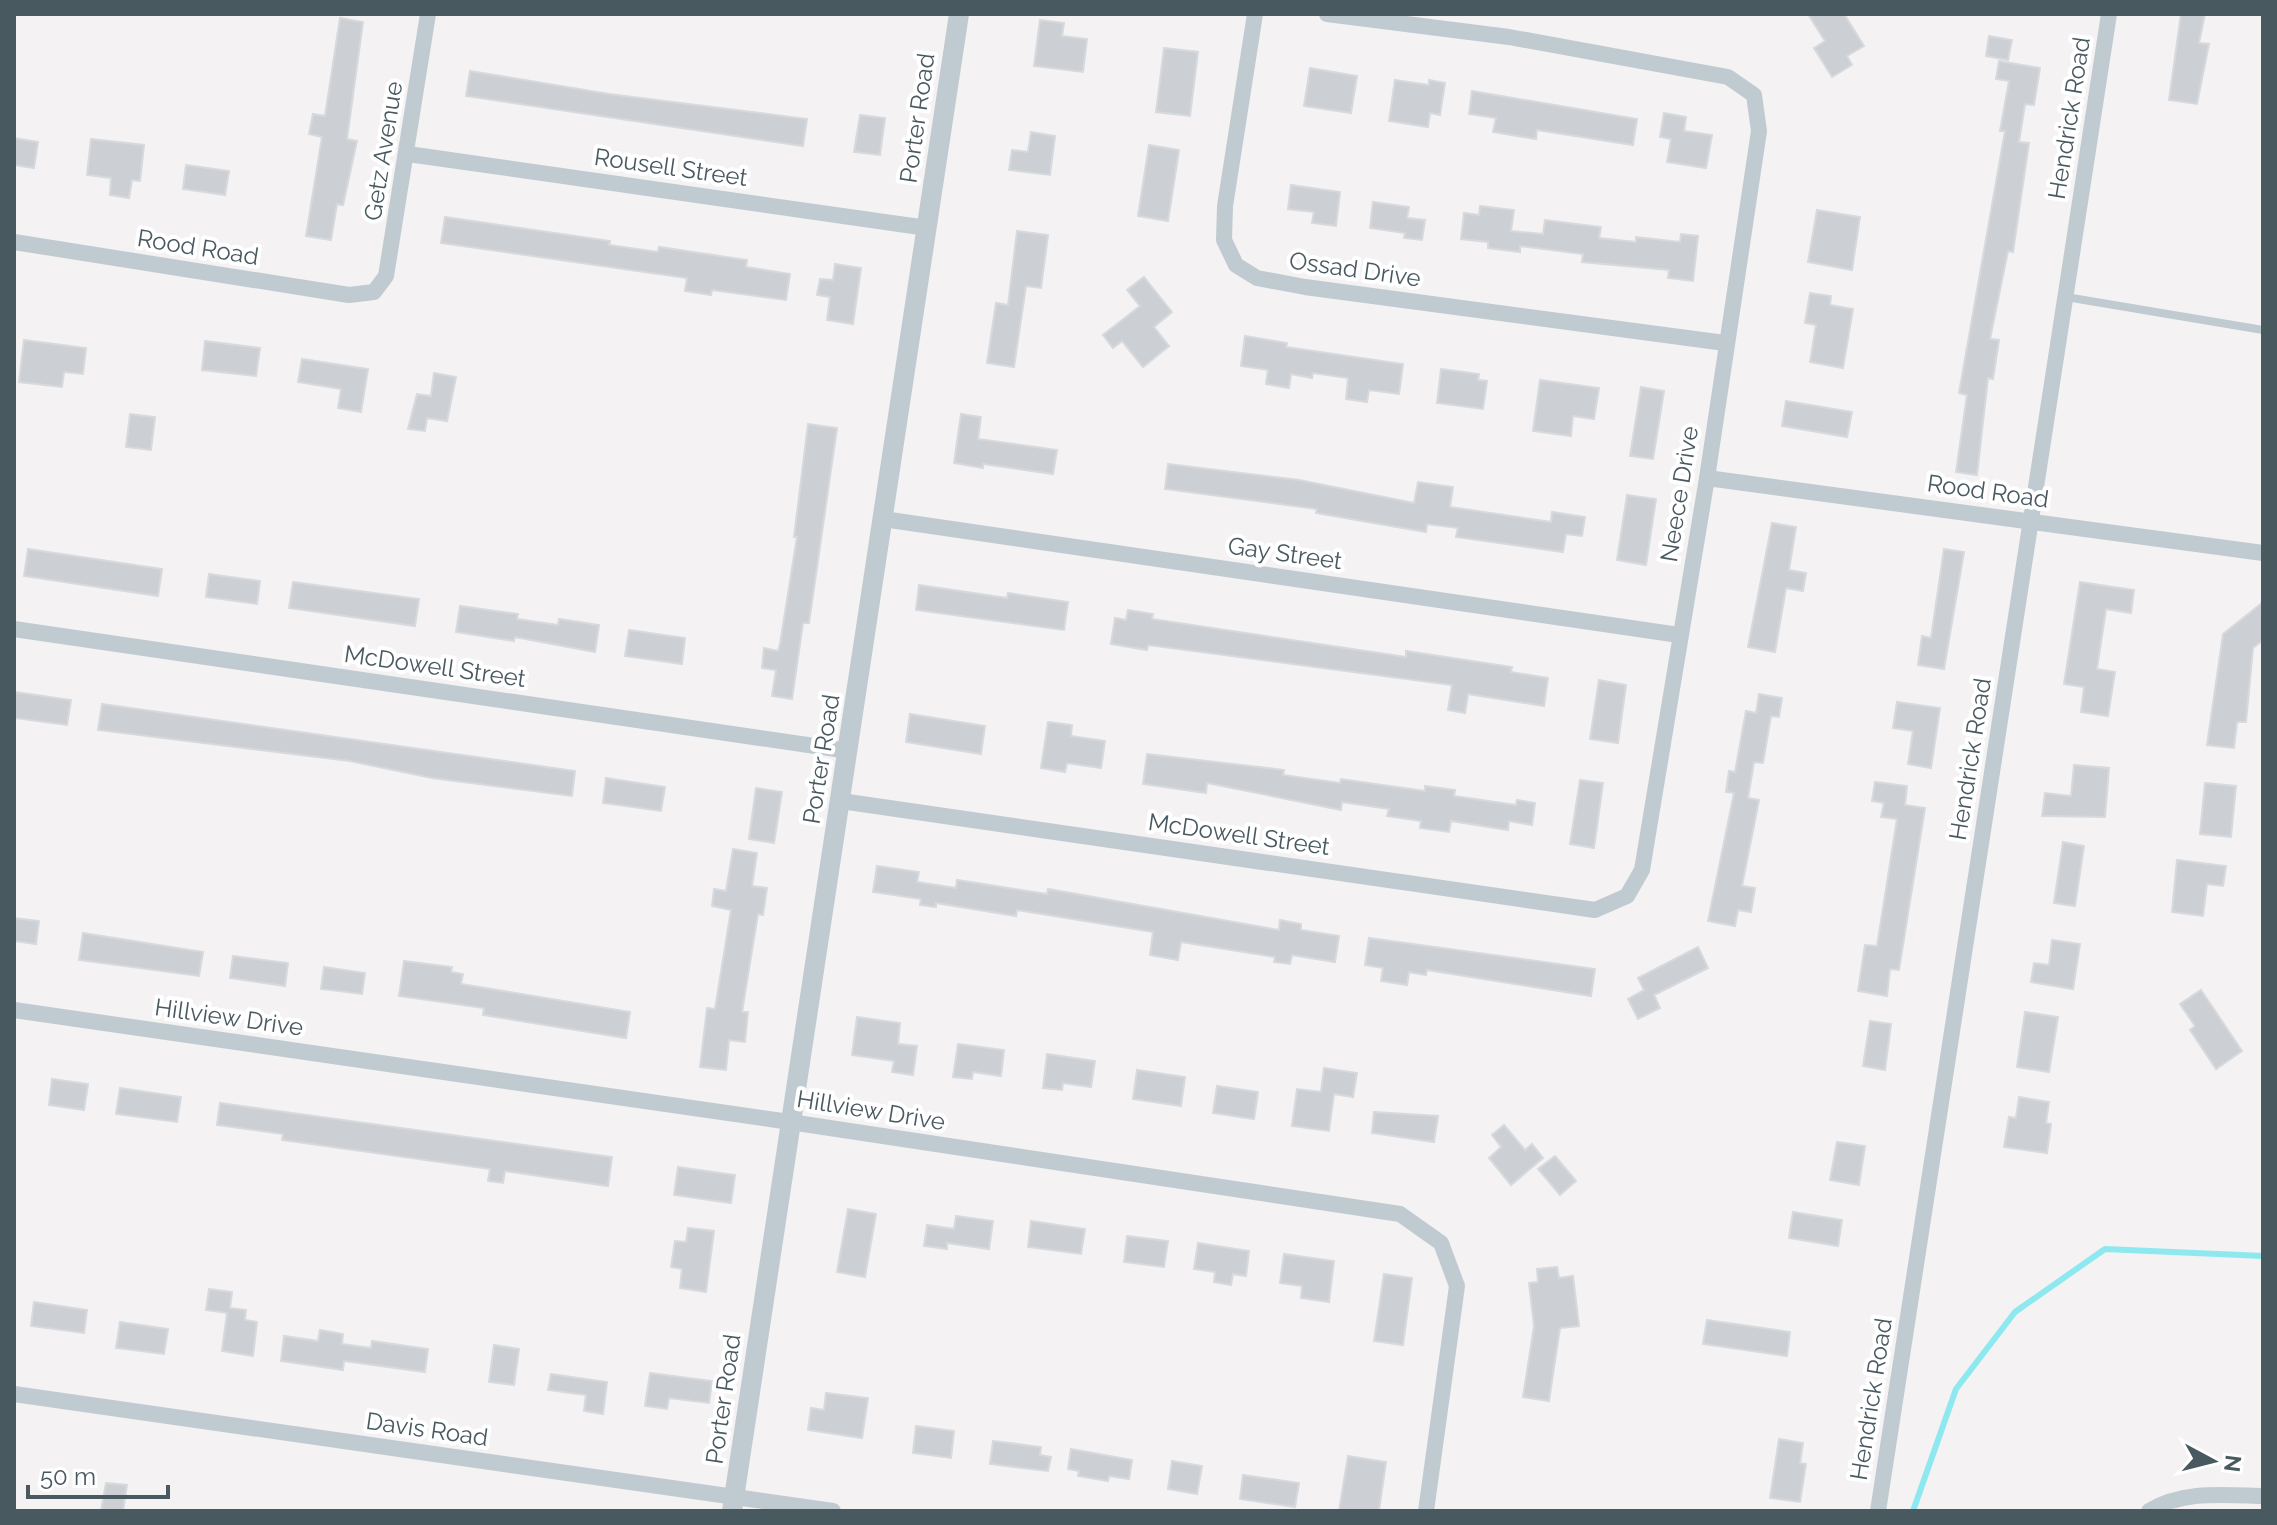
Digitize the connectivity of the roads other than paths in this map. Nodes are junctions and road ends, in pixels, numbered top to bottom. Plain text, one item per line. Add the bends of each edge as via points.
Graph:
1 (428, 14) edge
2 (959, 14) edge
3 (1255, 14) edge
4 (1327, 14) edge
5 (2109, 14) edge
6 (408, 154) junction
7 (927, 228) junction
8 (14, 242) edge
9 (374, 292) joint
10 (2066, 297) junction
11 (2263, 330) edge
12 (1725, 343) junction
13 (1707, 478) junction
14 (883, 519) junction
15 (2031, 521) junction
16 (2263, 553) edge
17 (14, 629) edge
18 (1679, 635) junction
19 (849, 751) junction
20 (841, 801) junction
21 (1627, 896) joint
22 (14, 1010) edge
23 (790, 1122) junction
24 (14, 1394) edge
25 (2263, 1496) edge
26 (734, 1504) edge
27 (833, 1511) edge
28 (1426, 1511) edge
29 (1878, 1511) edge
30 (2149, 1511) edge

1 - 6 street, Getz Avenue
2 - 7 street, Porter Road
3 - 12 street, Ossad Drive via 1225,206 1224,240 1236,265 1257,278 1305,287
4 - 12 street, Neece Drive via 1509,37 1728,77 1754,95 1759,131
5 - 10 street, Hendrick Road
6 - 7 street, Rousell Street
6 - 9 street, Getz Avenue via 386,276
7 - 14 street, Porter Road
8 - 9 street, Rood Road via 349,295
10 - 11 lane
10 - 15 street, Hendrick Road
12 - 13 street, Neece Drive
13 - 15 street, Rood Road
13 - 18 street, Neece Drive
14 - 18 street, Gay Street
14 - 19 street, Porter Road
15 - 16 street, Rood Road
15 - 29 street, Hendrick Road
17 - 19 street, McDowell Street
18 - 21 street, Neece Drive via 1642,870
19 - 20 street, Porter Road
20 - 21 street, McDowell Street via 1595,910
20 - 23 street, Porter Road
22 - 23 street, Hillview Drive
23 - 26 street, Porter Road
23 - 28 street, Hillview Drive via 1400,1214 1441,1243 1457,1286
24 - 26 street, Davis Road
25 - 30 street via 2203,1495 2164,1502
26 - 27 street, Davis Road

